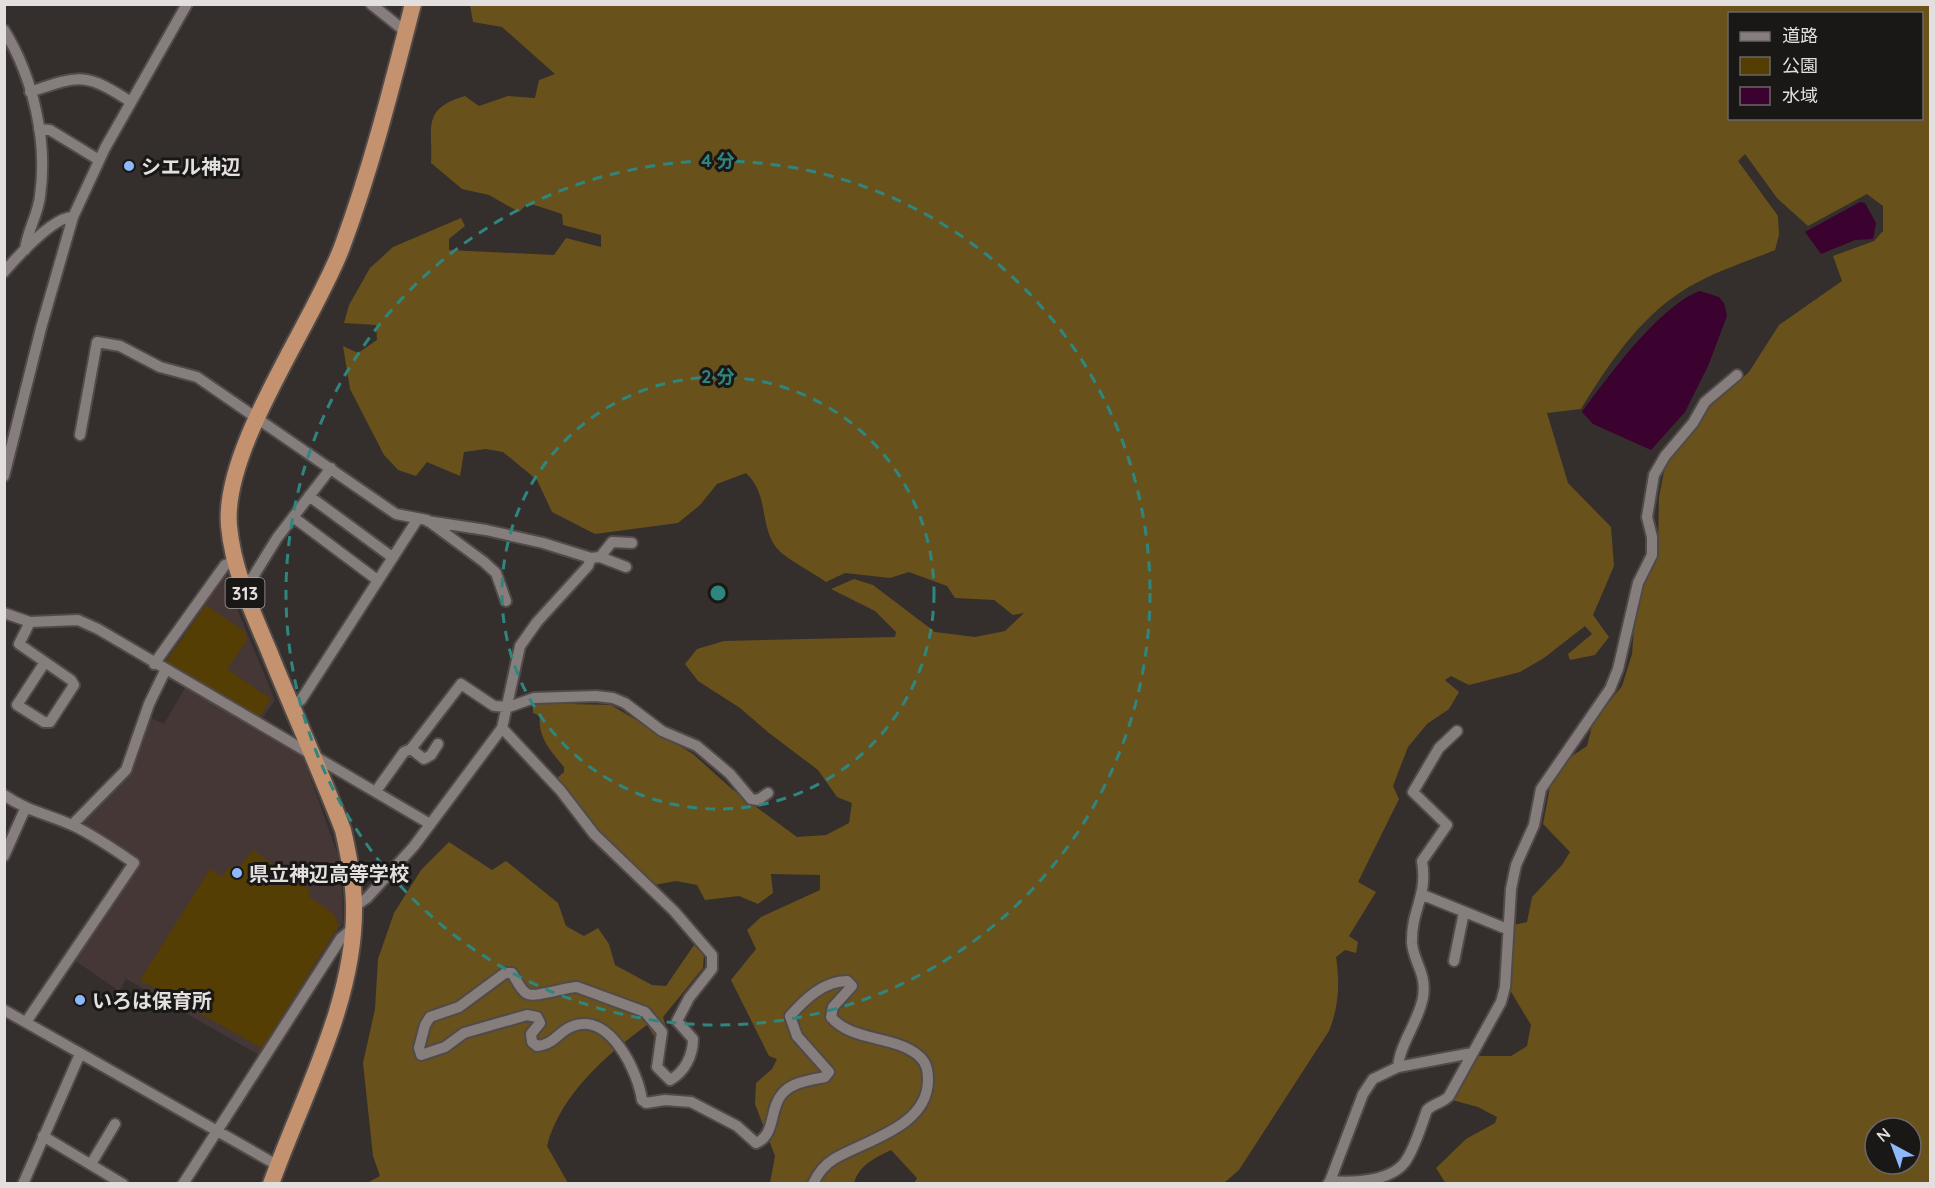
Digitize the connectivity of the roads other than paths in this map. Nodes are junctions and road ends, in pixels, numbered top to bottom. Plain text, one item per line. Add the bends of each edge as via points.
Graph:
1 (187, 4) edge
2 (371, 4) edge
3 (413, 4) edge
4 (4, 30) edge
5 (406, 32) junction
6 (30, 92) junction
7 (131, 102) junction
8 (39, 129) junction
9 (99, 160) junction
10 (73, 217) junction
11 (25, 249) junction
12 (4, 272) edge
13 (1737, 375) dead end
14 (257, 419) junction
15 (80, 435) dead end
16 (331, 468) junction
17 (4, 476) edge
18 (309, 496) junction
19 (293, 517) junction
20 (422, 520) junction
21 (632, 543) dead end
22 (392, 557) junction
23 (596, 558) junction
24 (236, 561) junction
25 (626, 567) dead end
26 (376, 579) junction
27 (242, 585) junction
28 (506, 601) dead end
29 (4, 613) edge
30 (30, 622) junction
31 (45, 662) junction
32 (154, 664) junction
33 (165, 671) junction
34 (291, 705) junction
35 (509, 707) junction
36 (502, 728) junction
37 (1457, 731) dead end
38 (438, 744) dead end
39 (411, 749) junction
40 (311, 754) junction
41 (376, 791) junction
42 (768, 793) dead end
43 (4, 795) edge
44 (25, 809) junction
45 (430, 824) junction
46 (72, 825) junction
47 (4, 856) edge
48 (1423, 896) junction
49 (354, 907) junction
50 (1464, 912) junction
51 (354, 928) junction
52 (1507, 929) junction
53 (1454, 961) dead end
54 (4, 1010) edge
55 (26, 1022) junction
56 (1472, 1053) junction
57 (80, 1054) junction
58 (1398, 1067) junction
59 (115, 1124) dead end
60 (217, 1131) junction
61 (42, 1136) junction
62 (91, 1164) junction
63 (277, 1165) junction
64 (1329, 1182) edge
65 (23, 1184) edge
66 (123, 1184) edge
67 (183, 1184) edge
68 (271, 1184) edge
69 (813, 1184) edge

1 - 7 street
2 - 5 street
3 - 5 highway, 313
4 - 6 street via 22,63
5 - 14 highway, 313 via 341,248
6 - 7 street via 68,78 86,78 104,84
6 - 8 street
7 - 9 street
8 - 9 street via 50,130
8 - 11 street via 40,198
9 - 10 street
10 - 11 street via 62,218
10 - 17 street
11 - 12 street
13 - 52 street via 1705,402 1654,475 1647,517 1652,555 1638,583 1618,669 1610,689 1541,789 1534,825 1514,873
14 - 15 street via 197,377 160,367 120,346 97,342
14 - 16 street
14 - 24 highway, 313 via 231,495 229,525
16 - 18 street
16 - 20 street via 396,514
18 - 19 street
18 - 22 street
19 - 26 street
19 - 27 street via 253,577
20 - 22 street
20 - 23 street via 543,543
20 - 28 street via 496,573
21 - 23 street via 612,542
22 - 26 street
23 - 25 street
23 - 35 street via 519,646
24 - 27 highway, 313
24 - 32 street via 225,565
26 - 34 street via 302,700
27 - 34 highway, 313
29 - 30 street
30 - 31 street via 19,644
30 - 32 street via 78,620
31 - 31 street via 17,705 44,723 50,722 74,685
32 - 33 street
33 - 40 street
33 - 46 street via 126,770
34 - 40 highway, 313
35 - 36 street
35 - 39 street via 494,705 461,684
35 - 42 street via 534,698 613,698 662,731 697,746 730,774 751,799 758,800
36 - 45 street
36 - 69 street via 561,791 594,834 674,911 712,955 711,969 677,1022 693,1039 693,1048 686,1065 670,1080 657,1067 662,1032 645,1012 577,987 526,993 512,973 505,973 459,1007 430,1017 419,1048 421,1054 446,1047 464,1033 527,1015 537,1017 540,1023 531,1034 537,1046 549,1045 571,1026 584,1024 602,1029 620,1048 634,1068 646,1103 691,1102 737,1126 756,1143 768,1133 782,1094 798,1083 825,1077 828,1072 797,1036 790,1016 815,992 847,981 852,986 833,1007 831,1017 845,1028 907,1048 920,1057 928,1069 928,1091 900,1127 832,1160
37 - 48 street via 1439,748 1413,792 1447,825 1422,861
38 - 39 street via 424,759
39 - 41 street via 404,752
40 - 41 street
40 - 49 highway, 313 via 343,830
41 - 45 street
43 - 44 street
44 - 46 street
44 - 47 street
45 - 49 street via 367,898
46 - 55 street via 134,863
48 - 50 street
48 - 58 street via 1412,921 1412,946 1421,966 1423,997
49 - 51 highway, 313
50 - 52 street
50 - 53 street
51 - 60 street via 341,938
51 - 63 highway, 313 via 336,1014
52 - 56 street via 1501,1002
54 - 55 street
55 - 57 street
56 - 58 street
56 - 64 street via 1444,1101 1427,1110 1399,1169 1376,1178
57 - 60 street
57 - 61 street
58 - 64 street via 1373,1079 1363,1094
59 - 62 street
60 - 63 street
60 - 67 street
61 - 62 street
61 - 65 street
62 - 66 street
63 - 68 highway, 313

